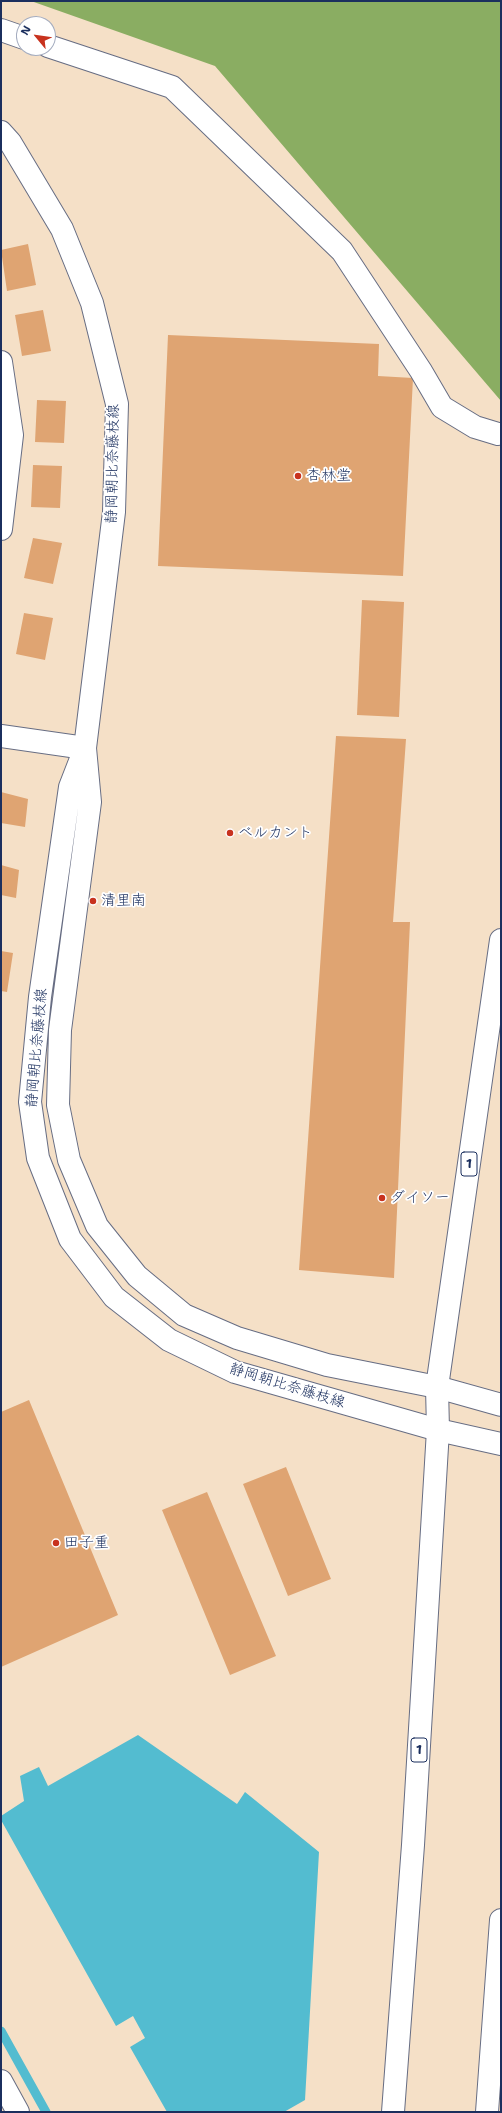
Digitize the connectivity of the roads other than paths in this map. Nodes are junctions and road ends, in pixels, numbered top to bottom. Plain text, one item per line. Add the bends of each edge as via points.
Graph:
1 (1, 30) edge
2 (16, 35) edge
3 (56, 49) edge
4 (1, 132) edge
5 (1, 362) edge
6 (498, 434) dead end
7 (1, 529) edge
8 (1, 736) edge
9 (85, 748) junction
10 (501, 940) edge
11 (437, 1388) junction
12 (501, 1405) edge
13 (438, 1430) junction
14 (501, 1444) edge
15 (501, 1920) edge
16 (1, 2081) edge
17 (18, 2112) edge
18 (393, 2112) edge
19 (487, 2112) edge

1 - 2 main road
3 - 6 main road via 172,87 342,251 442,407 475,427
4 - 9 main road, 静岡朝比奈藤枝線 via 10,142 62,229 92,303 116,404 114,512
5 - 7 main road via 12,435
8 - 9 main road
9 - 11 main road, 静岡朝比奈藤枝線 via 90,802 60,1030 58,1105 69,1160 97,1226 137,1276 184,1315 237,1338 319,1362
9 - 13 main road, 静岡朝比奈藤枝線 via 70,787 40,997 30,1102 38,1158 70,1239 114,1297 169,1340 235,1372
10 - 11 main road, 1
11 - 12 main road, 静岡朝比奈藤枝線
11 - 13 main road, 1
13 - 14 main road, 静岡朝比奈藤枝線
13 - 18 main road, 1 via 413,1845
15 - 19 main road
16 - 17 main road

